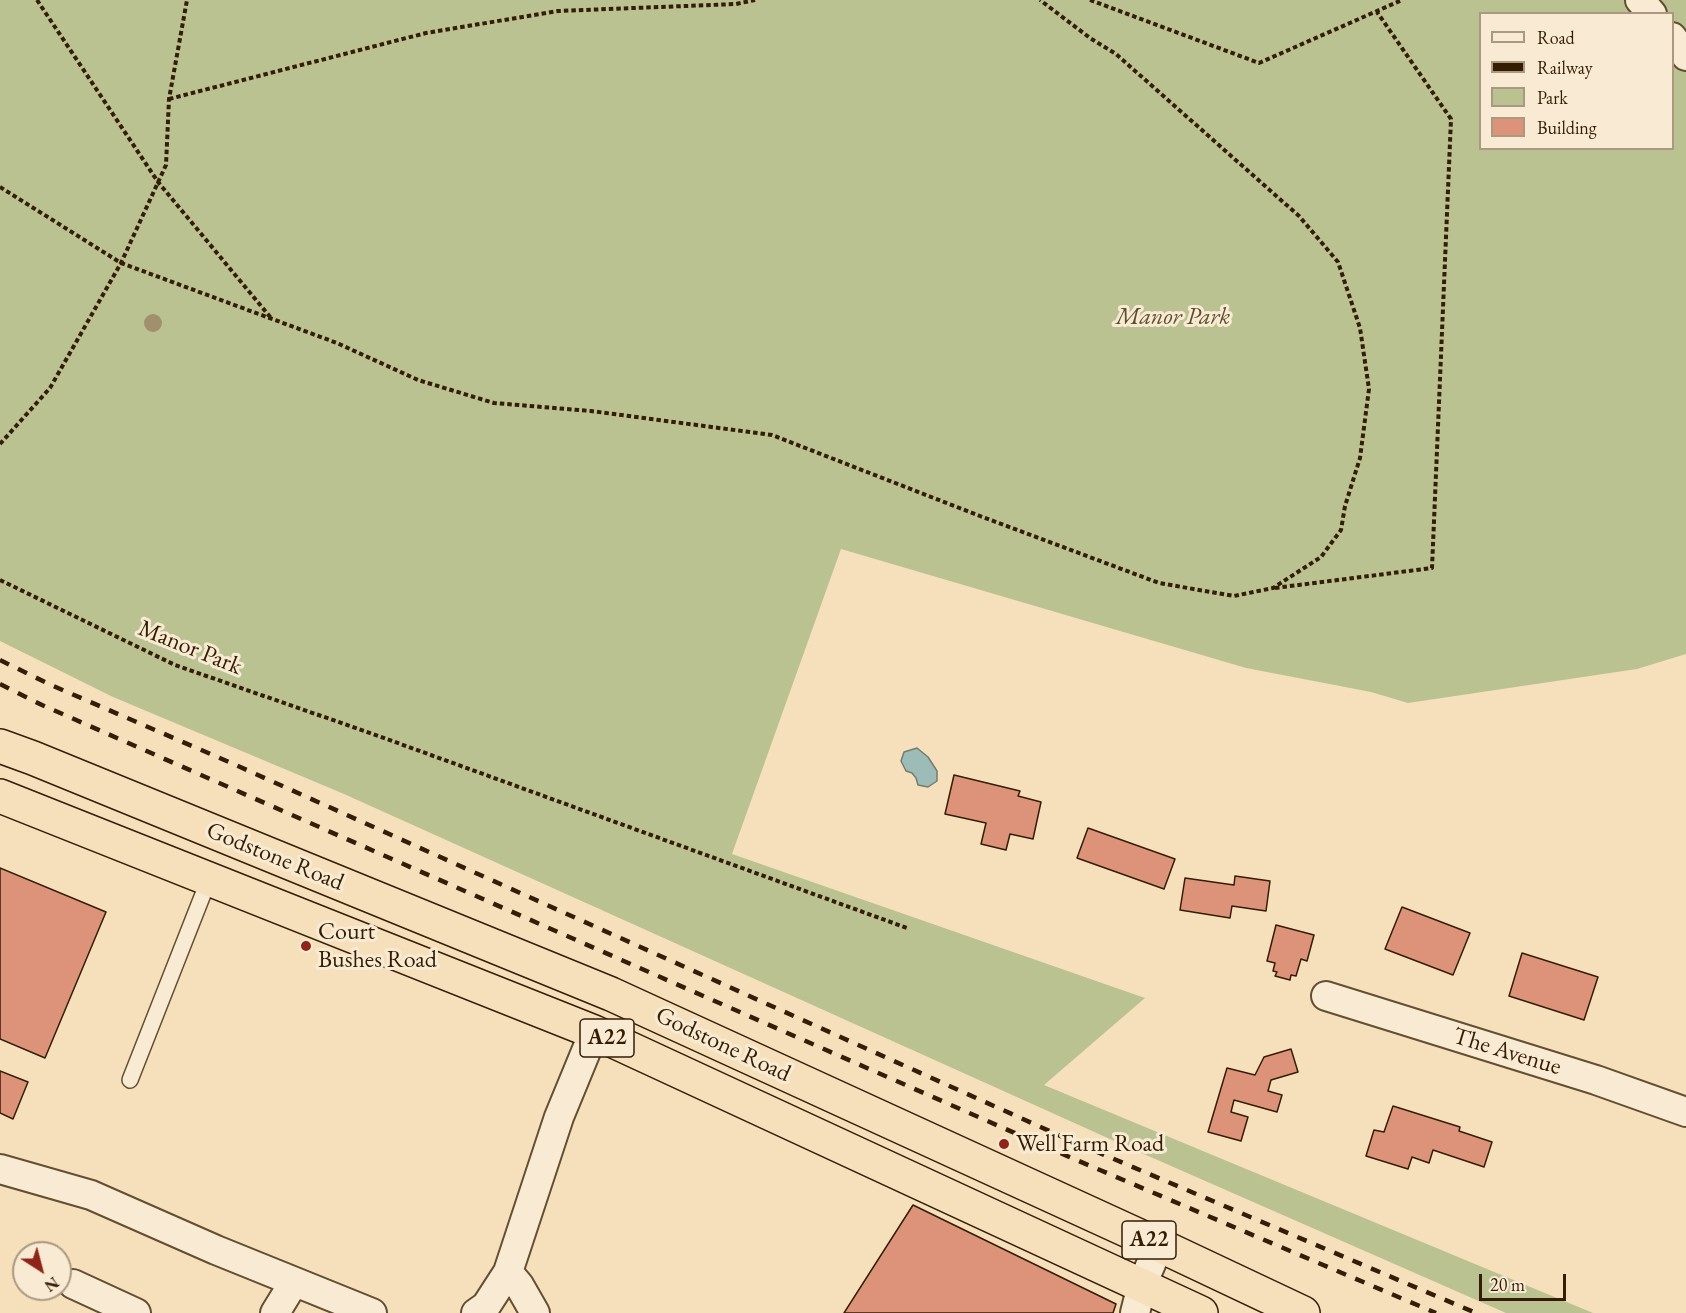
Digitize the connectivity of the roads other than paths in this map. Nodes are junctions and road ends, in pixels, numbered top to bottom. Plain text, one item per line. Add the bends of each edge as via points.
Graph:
1 (1640, 0) edge
2 (1650, 12) edge
3 (1674, 40) edge
4 (1686, 56) edge
5 (0, 746) edge
6 (0, 796) edge
7 (227, 837) junction
8 (209, 879) junction
9 (1326, 996) dead end
10 (594, 1032) junction
11 (130, 1080) dead end
12 (1686, 1112) edge
13 (0, 1169) edge
14 (1159, 1245) junction
15 (508, 1272) junction
16 (294, 1282) junction
17 (73, 1284) dead end
18 (1138, 1299) edge
19 (136, 1313) edge
20 (275, 1313) edge
21 (372, 1313) edge
22 (476, 1313) edge
23 (535, 1313) edge
24 (1201, 1313) edge
25 (1303, 1313) edge

1 - 2 street
3 - 4 street
5 - 7 highway, Godstone Road / A22
6 - 8 highway, Godstone Road / A22
7 - 8 highway
7 - 14 highway, Godstone Road / A22 via 611,994
8 - 10 highway, Godstone Road / A22
8 - 11 lane
9 - 12 street, The Avenue
10 - 15 street via 559,1117
10 - 18 highway, Godstone Road / A22
13 - 16 street via 91,1195
14 - 18 street
14 - 25 highway, Godstone Road / A22
15 - 22 street via 486,1306
15 - 23 street
16 - 20 street
16 - 21 street
17 - 19 street
18 - 24 highway, Godstone Road / A22

